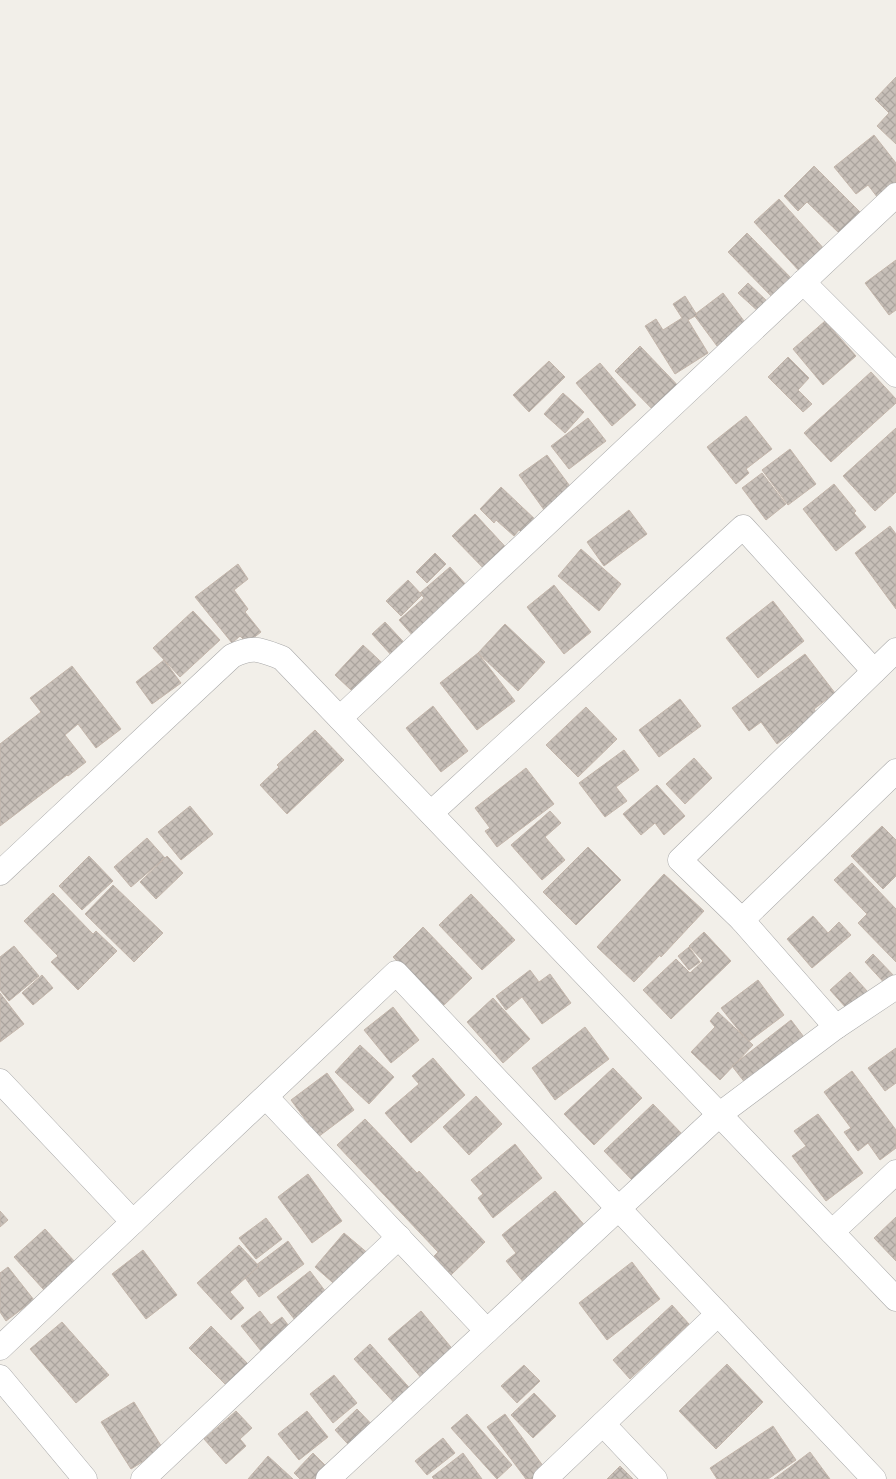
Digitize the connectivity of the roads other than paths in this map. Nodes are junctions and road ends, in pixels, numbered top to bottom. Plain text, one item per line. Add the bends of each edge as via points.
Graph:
1 (896, 195) edge
2 (803, 282) junction
3 (896, 374) edge
4 (896, 650) edge
5 (874, 671) junction
6 (340, 718) junction
7 (896, 771) edge
8 (431, 813) junction
9 (0, 873) edge
10 (742, 920) junction
11 (896, 987) edge
12 (836, 1027) junction
13 (0, 1081) edge
14 (266, 1096) junction
15 (720, 1114) junction
16 (896, 1172) edge
17 (618, 1209) junction
18 (133, 1222) junction
19 (832, 1232) junction
20 (398, 1237) junction
21 (896, 1299) edge
22 (718, 1314) junction
23 (487, 1331) junction
24 (0, 1348) edge
25 (0, 1377) edge
26 (603, 1424) junction
27 (84, 1479) edge
28 (143, 1479) edge
29 (328, 1479) edge
30 (545, 1479) edge
31 (655, 1479) edge
32 (874, 1479) edge

1 - 2 street
2 - 3 street
2 - 6 street
4 - 5 street
5 - 8 street via 743,528
5 - 10 street via 680,860
6 - 8 street
6 - 9 street via 282,658 260,649 245,650 232,656
7 - 10 street
8 - 15 street
10 - 12 street
11 - 12 street
12 - 15 street
13 - 18 street
14 - 17 street via 396,973
14 - 18 street
14 - 20 street
15 - 17 street
15 - 19 street
16 - 19 street
17 - 22 street
17 - 23 street
18 - 24 street
19 - 21 street
20 - 23 street
20 - 28 street
22 - 26 street
22 - 32 street
23 - 29 street
25 - 27 street
26 - 30 street
26 - 31 street

